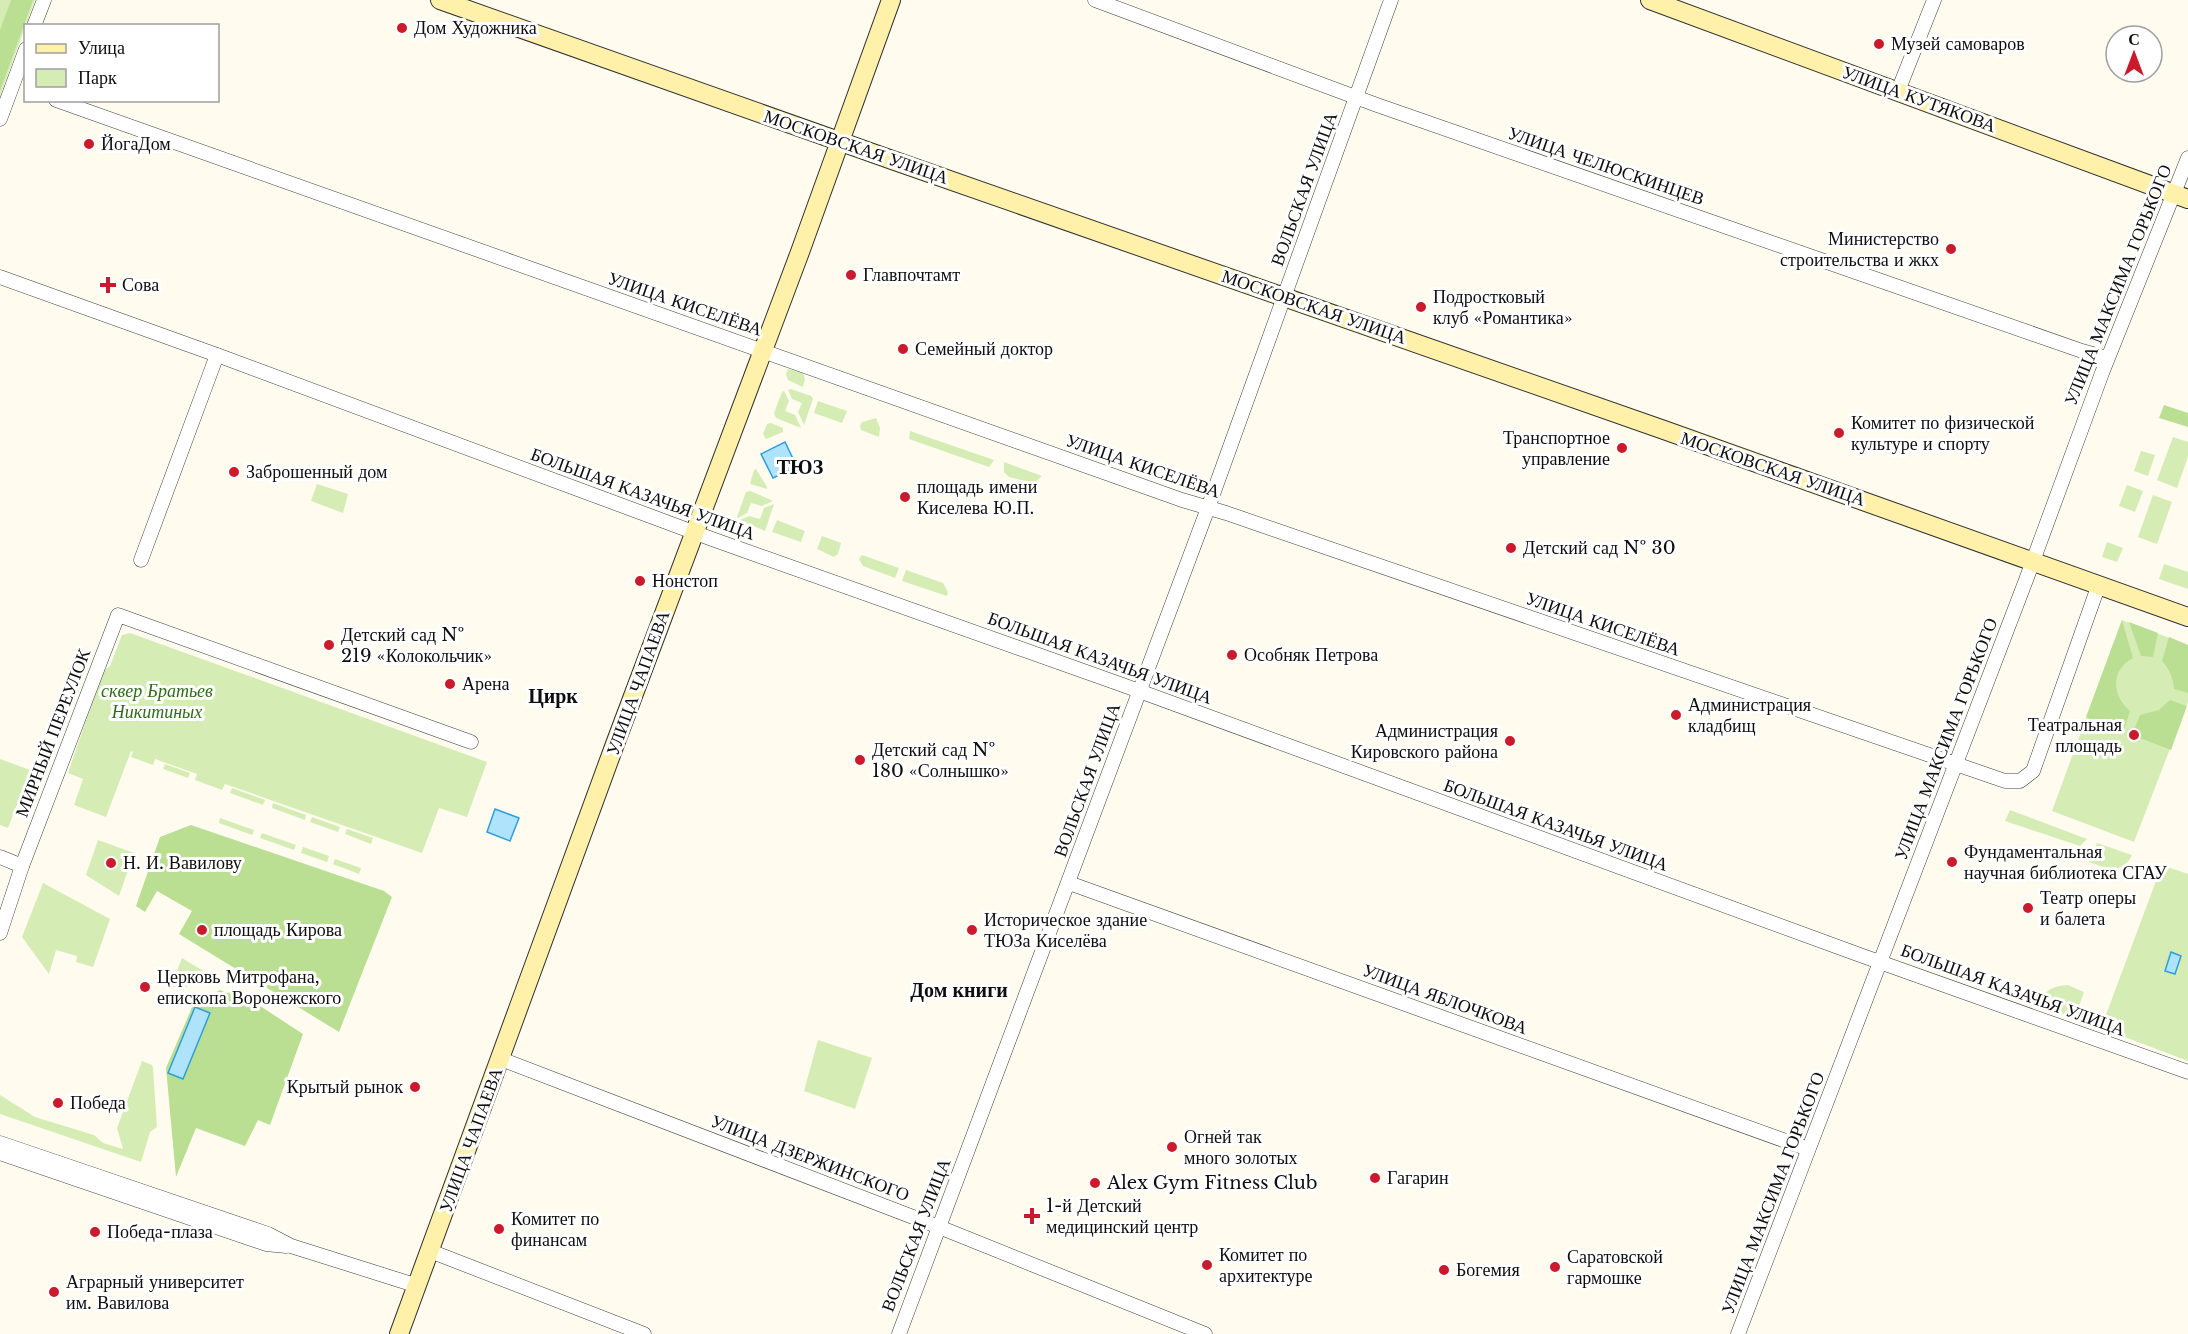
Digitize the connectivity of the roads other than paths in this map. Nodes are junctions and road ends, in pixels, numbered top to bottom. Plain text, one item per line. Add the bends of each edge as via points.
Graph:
1 (44, 0) edge
2 (440, 0) edge
3 (891, 0) edge
4 (1095, 0) edge
5 (1391, 0) edge
6 (1652, 0) edge
7 (1934, 0) edge
8 (35, 24) edge
9 (24, 60) edge
10 (19, 87) edge
11 (1898, 91) junction
12 (1356, 97) junction
13 (62, 102) edge
14 (0, 119) edge
15 (840, 142) junction
16 (2188, 158) edge
17 (2181, 196) edge
18 (0, 277) edge
19 (1284, 297) junction
20 (763, 351) junction
21 (217, 355) junction
22 (2108, 358) junction
23 (1208, 508) junction
24 (694, 532) junction
25 (141, 560) dead end
26 (2032, 560) junction
27 (2099, 584) junction
28 (2188, 617) edge
29 (1138, 691) junction
30 (471, 742) dead end
31 (1955, 764) junction
32 (0, 857) edge
33 (22, 866) junction
34 (1069, 883) junction
35 (0, 933) edge
36 (1881, 962) junction
37 (501, 1059) junction
38 (2188, 1072) edge
39 (0, 1143) edge
40 (1808, 1149) junction
41 (0, 1153) edge
42 (939, 1227) junction
43 (291, 1246) junction
44 (430, 1251) junction
45 (418, 1286) junction
46 (399, 1334) edge
47 (644, 1334) edge
48 (898, 1334) edge
49 (1205, 1334) edge
50 (1738, 1334) edge

1 - 8 street
2 - 15 street, МОСКОВСКАЯ УЛИЦА
3 - 15 street, УЛИЦА ЧАПАЕВА
4 - 12 street, УЛИЦА ЧЕЛЮСКИНЦЕВ
5 - 12 street, ВОЛЬСКАЯ УЛИЦА
6 - 11 street, УЛИЦА КУТЯКОВА
7 - 11 street
9 - 10 street
10 - 14 street
11 - 17 street, УЛИЦА КУТЯКОВА
12 - 19 street, ВОЛЬСКАЯ УЛИЦА
12 - 22 street, УЛИЦА ЧЕЛЮСКИНЦЕВ
13 - 20 street, УЛИЦА КИСЕЛЁВА
15 - 19 street, МОСКОВСКАЯ УЛИЦА
15 - 20 street, УЛИЦА ЧАПАЕВА
16 - 17 street, УЛИЦА МАКСИМА ГОРЬКОГО
17 - 22 street, УЛИЦА МАКСИМА ГОРЬКОГО
18 - 21 street, БОЛЬШАЯ КАЗАЧЬЯ УЛИЦА
19 - 23 street, ВОЛЬСКАЯ УЛИЦА
19 - 26 street, МОСКОВСКАЯ УЛИЦА
20 - 23 street, УЛИЦА КИСЕЛЁВА
20 - 24 street, УЛИЦА ЧАПАЕВА
21 - 24 street, БОЛЬШАЯ КАЗАЧЬЯ УЛИЦА
21 - 25 street
22 - 26 street, УЛИЦА МАКСИМА ГОРЬКОГО
23 - 29 street, ВОЛЬСКАЯ УЛИЦА
23 - 31 street, УЛИЦА КИСЕЛЁВА
24 - 29 street, БОЛЬШАЯ КАЗАЧЬЯ УЛИЦА
24 - 37 street, УЛИЦА ЧАПАЕВА
26 - 27 street, МОСКОВСКАЯ УЛИЦА
26 - 31 street, УЛИЦА МАКСИМА ГОРЬКОГО
27 - 28 street, МОСКОВСКАЯ УЛИЦА
27 - 31 street, УЛИЦА КИСЕЛЁВА via 2033,771 2020,781 2005,781
29 - 34 street, ВОЛЬСКАЯ УЛИЦА
29 - 36 street, БОЛЬШАЯ КАЗАЧЬЯ УЛИЦА
30 - 33 street, МИРНЫЙ ПЕРЕУЛОК via 118,615
31 - 36 street, УЛИЦА МАКСИМА ГОРЬКОГО
32 - 33 street
33 - 35 street, МИРНЫЙ ПЕРЕУЛОК
34 - 40 street, УЛИЦА ЯБЛОЧКОВА
34 - 42 street, ВОЛЬСКАЯ УЛИЦА
36 - 38 street, БОЛЬШАЯ КАЗАЧЬЯ УЛИЦА
36 - 40 street, УЛИЦА МАКСИМА ГОРЬКОГО
37 - 42 street, УЛИЦА ДЗЕРЖИНСКОГО
37 - 44 street, УЛИЦА ЧАПАЕВА
39 - 43 street via 268,1234
40 - 50 street, УЛИЦА МАКСИМА ГОРЬКОГО
41 - 43 street via 266,1245
42 - 48 street, ВОЛЬСКАЯ УЛИЦА
42 - 49 street, УЛИЦА ДЗЕРЖИНСКОГО
43 - 45 street
44 - 45 street, УЛИЦА ЧАПАЕВА
44 - 47 street
45 - 46 street, УЛИЦА ЧАПАЕВА

